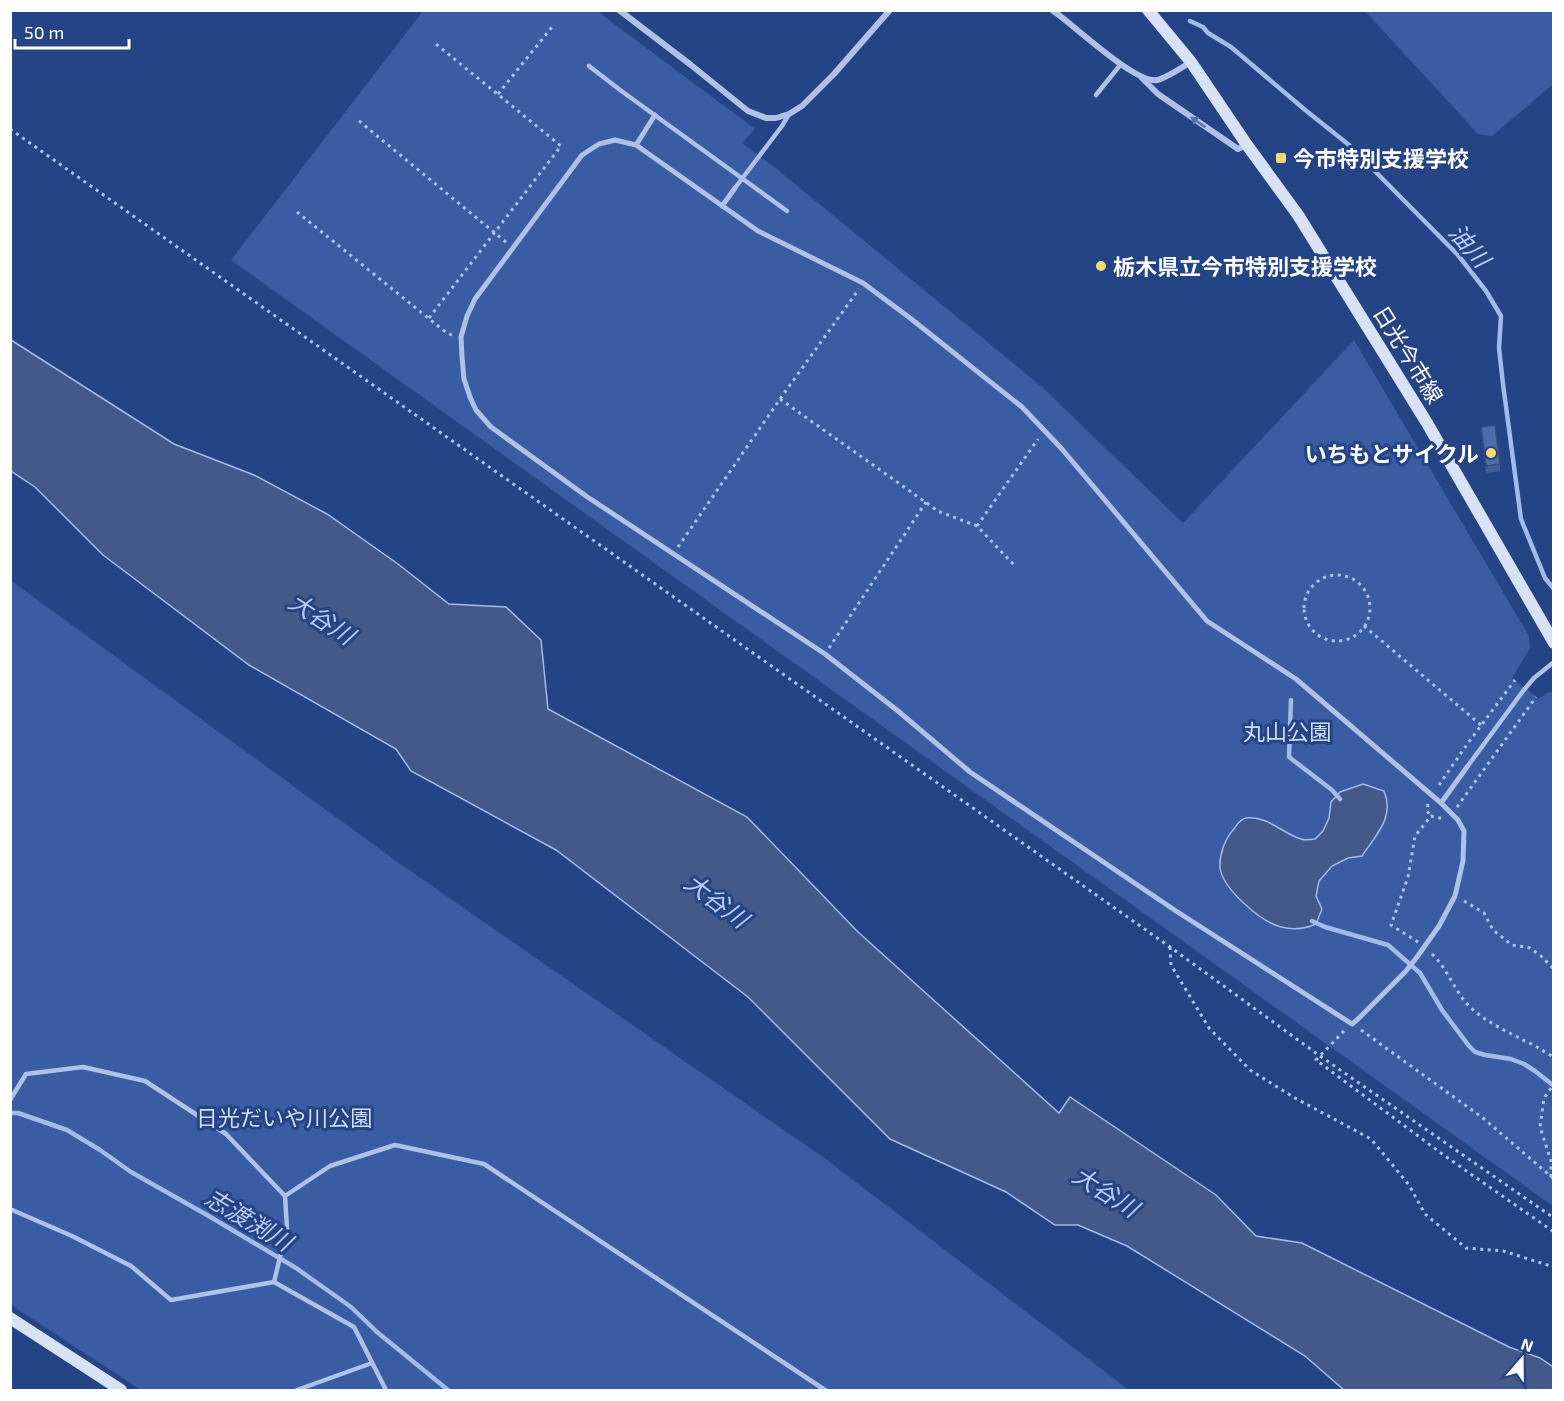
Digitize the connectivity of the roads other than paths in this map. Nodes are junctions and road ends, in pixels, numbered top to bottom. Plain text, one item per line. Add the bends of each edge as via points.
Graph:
1 (619, 10) edge
2 (890, 10) edge
3 (1052, 10) edge
4 (1148, 10) edge
5 (1191, 62) junction
6 (1121, 64) junction
7 (590, 66) dead end
8 (1140, 76) junction
9 (1096, 95) dead end
10 (789, 114) junction
11 (655, 115) junction
12 (636, 145) junction
13 (1247, 145) junction
14 (743, 178) junction
15 (735, 188) joint
16 (722, 206) junction
17 (787, 211) dead end
18 (1554, 644) edge
19 (1554, 662) edge
20 (1467, 767) joint
21 (1441, 803) junction
22 (10, 1100) edge
23 (285, 1196) junction
24 (10, 1209) edge
25 (274, 1282) junction
26 (10, 1318) edge
27 (372, 1364) junction
28 (121, 1390) edge
29 (297, 1390) edge
30 (386, 1390) edge
31 (825, 1390) edge

1 - 10 street via 748,111 766,118
2 - 10 street via 816,92
3 - 6 street
4 - 5 main road, 日光今市線
5 - 8 street via 1158,80
5 - 13 main road, 日光今市線
6 - 8 street
6 - 9 lane
7 - 11 lane
13 -> 8 street via 1238,149 1158,94
10 - 14 lane
11 - 12 street
11 - 14 lane
12 - 16 street
12 - 21 street via 615,141 599,144 582,156 475,299 461,337 464,379 476,410 491,427 586,496 825,654 970,772 1352,1024 1406,971 1439,926 1455,896 1463,861 1464,831
13 - 18 main road, 日光今市線 via 1298,215 1427,423
14 - 15 lane
14 - 17 lane
15 - 16 street
16 - 21 street via 758,231 863,283 1022,407 1207,621 1296,679
19 - 20 lane via 1522,691
20 - 21 street
22 - 23 lane via 26,1074 83,1067 145,1081 226,1134
23 - 25 lane via 287,1228
23 - 31 lane via 330,1166 395,1145 484,1164
24 - 25 lane via 131,1266 171,1300
25 - 27 lane via 354,1327
26 - 28 main road
27 - 29 lane
27 - 30 lane

